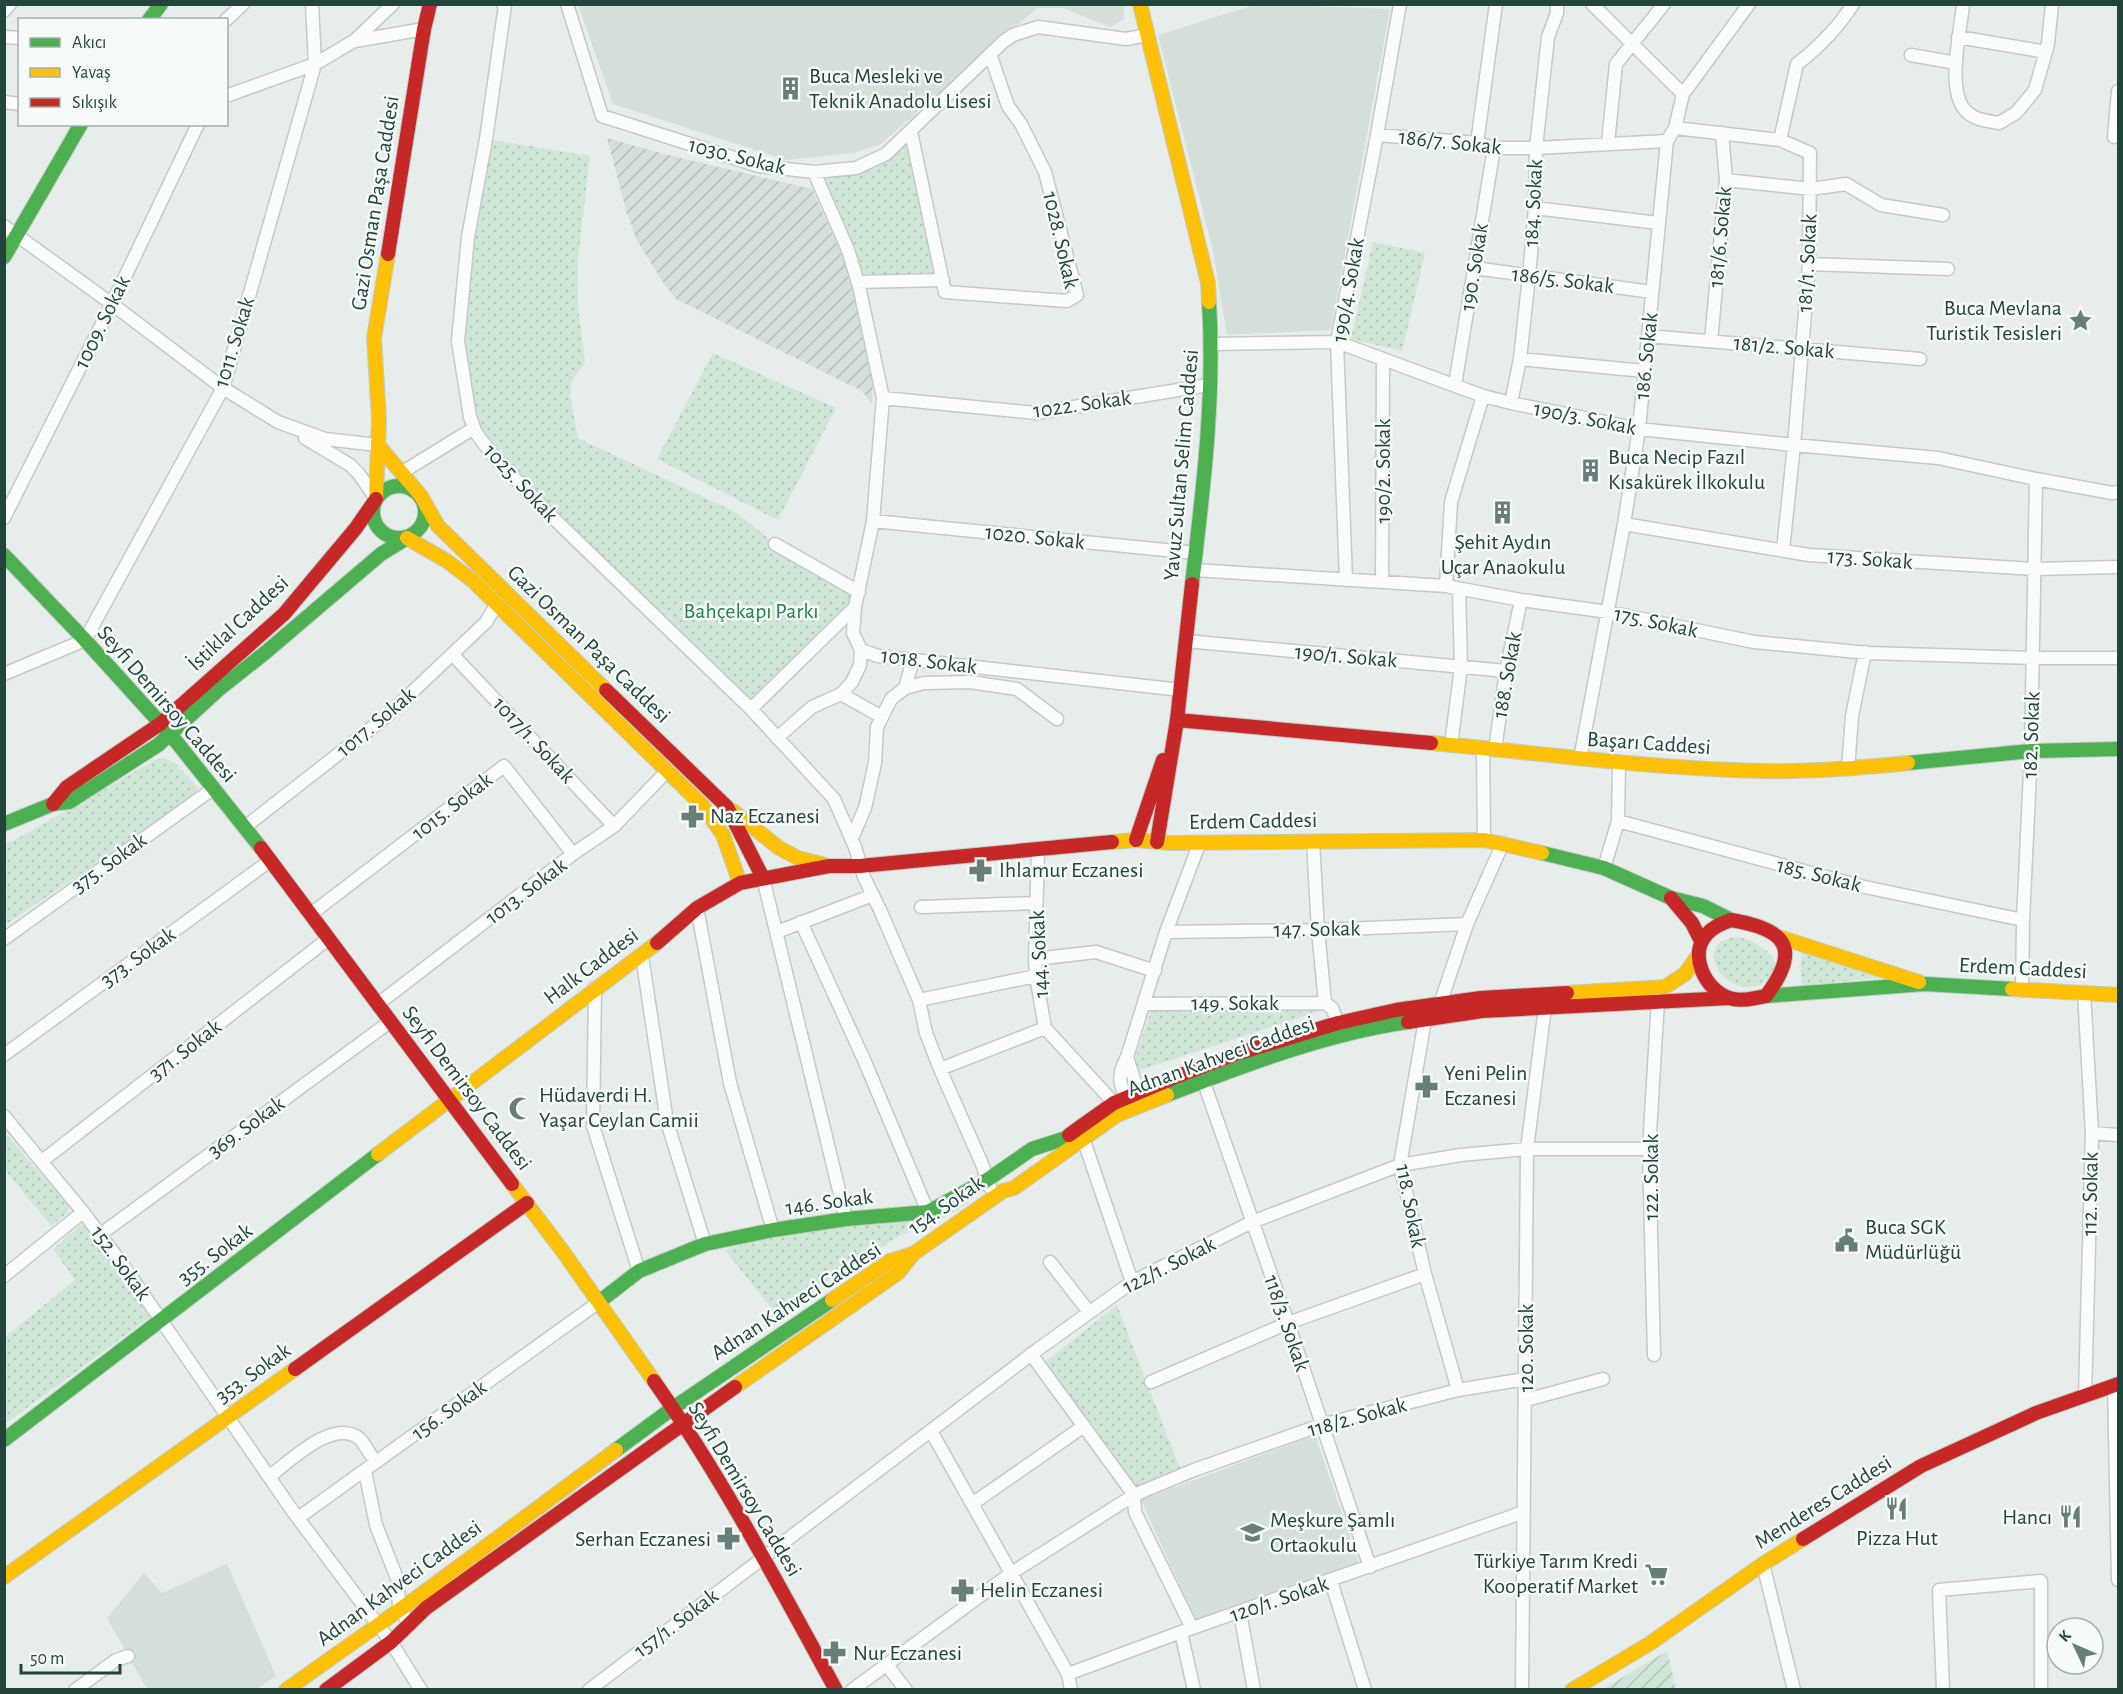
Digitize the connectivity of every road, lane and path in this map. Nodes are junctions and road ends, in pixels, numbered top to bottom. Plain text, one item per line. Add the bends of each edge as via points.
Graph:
1 (10, 4) edge
2 (160, 4) edge
3 (243, 4) edge
4 (312, 4) edge
5 (393, 4) edge
6 (430, 4) edge
7 (503, 4) edge
8 (567, 4) edge
9 (1140, 4) edge
10 (1400, 4) edge
11 (1497, 4) edge
12 (1557, 4) edge
13 (1592, 4) edge
14 (1664, 4) edge
15 (1749, 4) edge
16 (1853, 4) edge
17 (1964, 4) edge
18 (2052, 4) edge
19 (4, 11) edge
20 (150, 18) edge
21 (228, 18) edge
22 (424, 29) junction
23 (1148, 35) junction
24 (1958, 37) junction
25 (354, 41) junction
26 (1632, 44) junction
27 (2046, 52) junction
28 (990, 54) junction
29 (1911, 55) dead end
30 (1956, 63) junction
31 (315, 64) junction
32 (2118, 91) edge
33 (1683, 94) junction
34 (228, 95) edge
35 (80, 126) edge
36 (197, 126) edge
37 (1675, 128) junction
38 (911, 132) junction
39 (1722, 133) junction
40 (1377, 135) junction
41 (2114, 137) dead end
42 (1780, 140) junction
43 (1667, 141) junction
44 (1477, 143) junction
45 (1608, 144) junction
46 (1494, 148) junction
47 (1536, 148) junction
48 (814, 172) junction
49 (1726, 180) junction
50 (1810, 189) junction
51 (1535, 208) junction
52 (1943, 215) dead end
53 (1658, 223) junction
54 (4, 226) edge
55 (18, 236) junction
56 (4, 257) edge
57 (1809, 264) junction
58 (1474, 268) junction
59 (1948, 269) dead end
60 (1529, 276) junction
61 (943, 280) junction
62 (858, 282) junction
63 (1652, 292) junction
64 (112, 303) junction
65 (1648, 336) junction
66 (1711, 341) junction
67 (1337, 342) junction
68 (1212, 344) junction
69 (1801, 348) junction
70 (1383, 359) junction
71 (1520, 359) junction
72 (1920, 359) dead end
73 (1644, 371) junction
74 (1209, 385) junction
75 (1455, 385) junction
76 (223, 388) junction
77 (1483, 396) junction
78 (883, 399) junction
79 (1511, 403) junction
80 (279, 422) junction
81 (474, 428) junction
82 (1638, 429) junction
83 (378, 445) junction
84 (1794, 446) junction
85 (401, 473) junction
86 (2036, 479) junction
87 (2118, 492) edge
88 (421, 496) junction
89 (376, 499) junction
90 (4, 518) edge
91 (873, 521) junction
92 (1624, 524) junction
93 (406, 538) junction
94 (775, 544) dead end
95 (1783, 550) junction
96 (1196, 553) junction
97 (4, 555) edge
98 (2118, 567) edge
99 (2034, 569) junction
100 (1194, 570) junction
101 (1346, 580) junction
102 (1382, 582) junction
103 (1446, 586) junction
104 (1460, 589) junction
105 (859, 592) junction
106 (1521, 600) junction
107 (497, 604) junction
108 (855, 607) junction
109 (1608, 612) junction
110 (85, 640) junction
111 (1186, 641) junction
112 (861, 650) junction
113 (1864, 652) junction
114 (453, 655) junction
115 (2034, 658) junction
116 (2118, 658) edge
117 (913, 660) junction
118 (1461, 667) junction
119 (1506, 671) junction
120 (4, 674) edge
121 (905, 688) junction
122 (1181, 690) junction
123 (841, 694) junction
124 (751, 710) junction
125 (882, 717) junction
126 (1057, 719) dead end
127 (1177, 720) junction
128 (160, 724) junction
129 (171, 735) junction
130 (777, 738) junction
131 (1451, 745) junction
132 (1489, 749) junction
133 (2118, 749) edge
134 (2031, 751) junction
135 (1580, 759) junction
136 (1618, 763) junction
137 (1848, 769) junction
138 (667, 771) junction
139 (214, 788) junction
140 (53, 804) junction
141 (727, 807) junction
142 (1618, 821) junction
143 (4, 824) edge
144 (614, 826) junction
145 (244, 827) junction
146 (852, 838) junction
147 (1136, 840) junction
148 (1484, 840) junction
149 (1313, 841) junction
150 (1157, 842) junction
151 (1200, 842) junction
152 (1503, 843) junction
153 (1038, 849) junction
154 (573, 854) junction
155 (271, 860) junction
156 (829, 866) junction
157 (860, 866) junction
158 (1604, 868) junction
159 (763, 878) junction
160 (740, 883) junction
161 (873, 895) junction
162 (1671, 898) junction
163 (1036, 903) junction
164 (921, 907) dead end
165 (698, 908) junction
166 (311, 915) junction
167 (1731, 920) junction
168 (2023, 920) junction
169 (801, 922) junction
170 (1467, 924) junction
171 (1318, 930) junction
172 (777, 932) junction
173 (1166, 932) junction
174 (1779, 937) junction
175 (4, 939) edge
176 (328, 939) junction
177 (1700, 948) junction
178 (642, 956) junction
179 (1035, 959) junction
180 (1155, 971) junction
181 (1036, 976) junction
182 (1925, 984) junction
183 (595, 988) junction
184 (2022, 990) junction
185 (2084, 992) junction
186 (2118, 992) edge
187 (1766, 996) junction
188 (1729, 998) junction
189 (919, 1000) junction
190 (1658, 1000) junction
191 (1325, 1003) junction
192 (378, 1004) junction
193 (1144, 1004) junction
194 (1440, 1004) junction
195 (1545, 1007) junction
196 (1425, 1020) junction
197 (391, 1021) junction
198 (1338, 1023) junction
199 (1045, 1028) junction
200 (4, 1055) edge
201 (940, 1069) junction
202 (1203, 1080) junction
203 (450, 1101) junction
204 (1130, 1102) junction
205 (4, 1116) edge
206 (2092, 1134) junction
207 (2118, 1135) edge
208 (1083, 1138) junction
209 (1063, 1139) junction
210 (1527, 1149) junction
211 (1649, 1149) junction
212 (42, 1161) junction
213 (1400, 1165) junction
214 (987, 1180) junction
215 (999, 1194) junction
216 (527, 1203) junction
217 (83, 1212) junction
218 (928, 1212) junction
219 (846, 1218) junction
220 (1252, 1222) junction
221 (772, 1230) junction
222 (101, 1234) junction
223 (705, 1244) junction
224 (913, 1254) junction
225 (1050, 1262) dead end
226 (639, 1271) junction
227 (6, 1272) edge
228 (1425, 1274) junction
229 (1132, 1282) junction
230 (599, 1302) junction
231 (1089, 1312) junction
232 (163, 1320) junction
233 (1288, 1323) junction
234 (1031, 1354) junction
235 (1654, 1355) dead end
236 (1525, 1379) junction
237 (1603, 1379) dead end
238 (1151, 1382) dead end
239 (2117, 1384) edge
240 (1458, 1390) junction
241 (2085, 1396) junction
242 (1526, 1400) junction
243 (673, 1408) junction
244 (227, 1418) junction
245 (683, 1424) junction
246 (1321, 1425) junction
247 (1084, 1426) junction
248 (931, 1431) junction
249 (4, 1440) edge
250 (370, 1455) dead end
251 (364, 1471) junction
252 (269, 1477) junction
253 (1134, 1495) junction
254 (972, 1504) junction
255 (1524, 1512) junction
256 (298, 1518) junction
257 (763, 1557) junction
258 (1763, 1564) junction
259 (1370, 1567) junction
260 (1010, 1574) junction
261 (4, 1577) edge
262 (2118, 1580) edge
263 (1332, 1581) junction
264 (399, 1608) junction
265 (1240, 1613) junction
266 (410, 1624) junction
267 (376, 1625) junction
268 (1186, 1630) junction
269 (391, 1642) junction
270 (128, 1656) dead end
271 (886, 1664) junction
272 (1068, 1674) junction
273 (75, 1689) edge
274 (286, 1689) edge
275 (326, 1689) edge
276 (421, 1689) edge
277 (589, 1689) edge
278 (836, 1689) edge
279 (852, 1689) edge
280 (906, 1689) edge
281 (1071, 1689) edge
282 (1194, 1689) edge
283 (1254, 1689) edge
284 (1365, 1689) edge
285 (1522, 1689) edge
286 (1572, 1689) edge
287 (1794, 1689) edge
288 (1943, 1689) edge
289 (2041, 1689) edge

1 - 19 street
2 - 20 main road
3 - 21 street
4 - 31 street, 1011. Sokak
5 - 25 street
6 - 22 main road, Gazi Osman Paşa Caddesi
7 - 81 street, 1025. Sokak via 486,139 468,237 458,341
8 - 48 street, 1030. Sokak via 602,116 759,166
9 - 23 main road, Yavuz Sultan Selim Caddesi
10 - 40 street, 190/4. Sokak
11 - 44 street
12 - 47 street, 184. Sokak via 1548,37
13 - 26 street
14 - 26 street
15 - 33 street
16 - 42 street via 1820,47 1797,64
17 - 24 street
18 - 27 street
22 - 25 street
22 - 83 main road, Gazi Osman Paşa Caddesi via 374,338
23 - 28 street, 1030. Sokak via 1126,39 1038,27 1013,35
23 - 68 main road, Yavuz Sultan Selim Caddesi via 1208,284
24 - 27 street
24 - 30 street
25 - 31 street
26 - 33 street
26 - 45 street via 1616,64
27 - 30 street via 2035,90 2016,113 1999,123 1979,120 1964,109 1956,87
28 - 38 street, 1030. Sokak
28 - 61 street, 1028. Sokak via 1008,106 1045,172 1077,295 1067,301 945,292
29 - 30 street
31 - 34 street
31 - 76 street, 1011. Sokak
32 - 41 street
33 - 37 street, 186. Sokak
35 - 55 main road
36 - 64 street, 1009. Sokak
37 - 39 street
37 - 43 street, 186. Sokak
38 - 48 street, 1030. Sokak via 870,163
38 - 61 street
39 - 42 street
39 - 49 street, 181/6. Sokak
40 - 44 street, 186/7. Sokak
40 - 67 street, 190/4. Sokak
42 - 50 street, 181/1. Sokak via 1810,153
43 - 45 street, 186/7. Sokak
43 - 53 street, 186. Sokak
44 - 46 street, 186/7. Sokak
45 - 47 street, 186/7. Sokak
46 - 47 street, 186/7. Sokak
46 - 58 street, 190. Sokak
47 - 51 street, 184. Sokak
48 - 62 street, 1018. Sokak
49 - 50 street
49 - 66 street, 181/6. Sokak
50 - 52 street via 1846,184 1881,206
50 - 57 street, 181/1. Sokak
51 - 53 street
51 - 60 street, 184. Sokak
53 - 63 street, 186. Sokak
54 - 55 street
55 - 56 main road
55 - 64 street
57 - 59 street
57 - 69 street, 181/1. Sokak
58 - 60 street, 186/5. Sokak
58 - 75 street, 190. Sokak
60 - 63 street, 186/5. Sokak
60 - 71 street, 184. Sokak
61 - 62 street
62 - 78 street, 1018. Sokak
63 - 65 street, 186. Sokak
64 - 76 street
64 - 90 street, 1009. Sokak
65 - 66 street, 181/2. Sokak
65 - 73 street, 186. Sokak
66 - 69 street, 181/2. Sokak
67 - 68 street, 190/3. Sokak
67 - 70 street, 190/3. Sokak
67 - 101 street, 190/4. Sokak
68 - 74 main road, Yavuz Sultan Selim Caddesi
69 - 72 street, 181/2. Sokak
69 - 84 street, 181/1. Sokak
70 - 75 street, 190/3. Sokak
70 - 102 street, 190/2. Sokak
71 - 73 street
71 - 79 street, 184. Sokak
73 - 82 street, 186. Sokak
74 - 78 street, 1022. Sokak via 1036,413
74 - 96 main road, Yavuz Sultan Selim Caddesi via 1209,434
75 - 77 street, 190/3. Sokak
76 - 80 street
76 - 110 street, 1011. Sokak
77 - 79 street, 190/3. Sokak
77 - 103 street via 1451,502
78 - 91 street, 1018. Sokak
79 - 82 street, 190/3. Sokak
80 - 83 street via 325,439
80 - 89 street via 350,465
81 - 85 street
81 - 124 street, 1025. Sokak via 495,458 524,488
82 - 84 street, 190/3. Sokak
82 - 92 street, 186. Sokak
83 - 85 main road, Gazi Osman Paşa Caddesi
83 - 89 main road, Gazi Osman Paşa Caddesi
84 - 86 street, 190/3. Sokak via 1938,458
84 - 95 street, 181/1. Sokak
85 - 88 main road, Gazi Osman Paşa Caddesi
86 - 87 street, 190/3. Sokak
86 - 99 street, 182. Sokak
88 - 89 main road via 397,486
88 - 93 main road via 425,520 415,534
88 - 141 main road, Gazi Osman Paşa Caddesi via 438,526 463,552
89 - 93 main road via 373,516 381,532
89 - 128 main road, İstiklal Caddesi via 284,614
91 - 96 street, 1020. Sokak
91 - 105 street, 1018. Sokak
92 - 95 street, 173. Sokak
92 - 109 street, 186. Sokak
93 - 107 main road, Gazi Osman Paşa Caddesi via 447,561
93 - 129 main road, İstiklal Caddesi via 381,554 218,690
94 - 105 street
95 - 99 street, 173. Sokak via 1809,555
96 - 100 main road, Yavuz Sultan Selim Caddesi
97 - 110 main road, Seyfi Demirsoy Caddesi
98 - 99 street, 173. Sokak
99 - 115 street, 182. Sokak
100 - 101 street, 175. Sokak
100 - 111 main road, Yavuz Sultan Selim Caddesi
101 - 102 street, 175. Sokak
102 - 103 street, 175. Sokak
103 - 104 street, 175. Sokak
104 - 106 street, 175. Sokak
104 - 118 street
105 - 108 street, 1018. Sokak
106 - 109 street, 175. Sokak
106 - 119 street, 188. Sokak
107 - 114 street, 1017. Sokak via 486,622
107 - 138 main road, Gazi Osman Paşa Caddesi
108 - 112 street, 1018. Sokak via 853,633
108 - 124 street
109 - 113 street, 175. Sokak via 1755,642
109 - 135 street, 186. Sokak
110 - 120 street
110 - 128 main road, Seyfi Demirsoy Caddesi
111 - 118 street, 190/1. Sokak
111 - 122 main road, Yavuz Sultan Selim Caddesi
112 - 117 street, 1018. Sokak
112 - 123 street via 860,665
113 - 115 street, 175. Sokak
113 - 137 street via 1852,716
114 - 144 street, 1017/1. Sokak
114 - 145 street, 1017. Sokak via 387,716
115 - 116 street, 175. Sokak
115 - 134 street, 182. Sokak
117 - 121 street
117 - 122 street, 1018. Sokak
118 - 119 street, 190/1. Sokak
118 - 131 street
119 - 132 street, 188. Sokak
121 - 125 street via 891,699
121 - 126 street via 924,683 970,682 1017,689
122 - 127 main road, Yavuz Sultan Selim Caddesi
123 - 125 street
123 - 130 street via 812,707
124 - 130 street, 1025. Sokak
125 - 146 street via 877,727 875,763 865,808
127 - 131 main road, Başarı Caddesi
127 - 147 main road, Yavuz Sultan Selim Caddesi
127 - 150 main road, Yavuz Sultan Selim Caddesi
128 - 129 main road, Seyfi Demirsoy Caddesi
128 - 140 main road, İstiklal Caddesi via 67,787
129 - 139 main road, Seyfi Demirsoy Caddesi
129 - 140 main road, İstiklal Caddesi via 69,802
130 - 146 street, 1025. Sokak via 834,799
131 - 132 main road, Başarı Caddesi
132 - 135 main road, Başarı Caddesi
132 - 148 street, 188. Sokak
133 - 134 main road, Başarı Caddesi
134 - 137 main road, Başarı Caddesi
134 - 168 street, 182. Sokak
135 - 136 main road, Başarı Caddesi
136 - 137 main road, Başarı Caddesi via 1763,771
136 - 142 street
138 - 144 street, 1013. Sokak
138 - 160 main road, Gazi Osman Paşa Caddesi via 703,807 723,835
139 - 145 main road, Seyfi Demirsoy Caddesi
139 - 175 street, 375. Sokak
140 - 143 main road, İstiklal Caddesi
141 - 156 main road via 779,848
141 - 159 main road, Gazi Osman Paşa Caddesi
142 - 158 street
142 - 168 street, 185. Sokak via 1860,886
144 - 154 street, 1013. Sokak
145 - 155 main road, Seyfi Demirsoy Caddesi
146 - 157 street, 1025. Sokak
147 - 150 main road, Erdem Caddesi
147 - 153 main road, Erdem Caddesi
148 - 149 main road, Erdem Caddesi
148 - 152 main road, Erdem Caddesi
149 - 151 main road, Erdem Caddesi
149 - 171 street
150 - 151 main road, Erdem Caddesi
151 - 173 street
152 - 158 main road, Erdem Caddesi
152 - 170 street
153 - 157 main road, Erdem Caddesi
153 - 163 street, 144. Sokak
154 - 166 street, 1015. Sokak via 504,766
154 - 192 street, 1013. Sokak
155 - 166 main road, Seyfi Demirsoy Caddesi
155 - 200 street, 373. Sokak
156 - 157 main road, Erdem Caddesi
156 - 159 main road, Erdem Caddesi
157 - 161 street, 1025. Sokak
158 - 162 main road, Erdem Caddesi
159 - 160 main road, Halk Caddesi
159 - 172 street
160 - 165 main road, Halk Caddesi
161 - 169 street
161 - 189 street, 1025. Sokak
162 - 167 main road, Erdem Caddesi via 1703,906
162 - 177 main road via 1692,923
163 - 164 street
163 - 179 street, 144. Sokak
165 - 178 main road, Halk Caddesi
165 - 221 street via 730,1083
166 - 176 main road, Seyfi Demirsoy Caddesi
167 - 174 main road via 1754,922
167 - 177 main road via 1709,931
168 - 184 street, 182. Sokak
169 - 172 street
169 - 218 street
170 - 171 street, 147. Sokak
170 - 194 street
171 - 173 street, 147. Sokak
171 - 191 street
172 - 219 street
173 - 180 street
174 - 182 main road, Erdem Caddesi
174 - 187 main road via 1787,954 1785,968
176 - 192 main road, Seyfi Demirsoy Caddesi
176 - 212 street, 371. Sokak
177 - 188 main road via 1701,969 1707,981
177 - 194 main road, Adnan Kahveci Caddesi via 1691,969 1665,987
178 - 183 main road, Halk Caddesi
178 - 223 street via 667,1122
179 - 180 street via 1096,952
179 - 181 street, 144. Sokak
180 - 193 street
181 - 189 street
181 - 199 street, 144. Sokak
182 - 184 main road, Erdem Caddesi
182 - 187 main road, Erdem Caddesi
183 - 203 main road, Halk Caddesi
183 - 226 street via 593,1126
184 - 185 main road, Erdem Caddesi
185 - 186 main road, Erdem Caddesi
185 - 206 street, 112. Sokak
187 - 188 main road
188 - 190 main road, Adnan Kahveci Caddesi
189 - 201 street, 1025. Sokak
190 - 195 main road, Adnan Kahveci Caddesi
190 - 211 street, 122. Sokak
191 - 193 street, 149. Sokak
191 - 198 street via 1332,1008
192 - 197 main road, Seyfi Demirsoy Caddesi
193 - 204 street via 1127,1057
194 - 196 street
194 - 198 main road, Adnan Kahveci Caddesi
195 - 196 main road, Adnan Kahveci Caddesi
195 - 210 street, 120. Sokak
196 - 202 main road, Adnan Kahveci Caddesi via 1342,1035
196 - 213 street, 118. Sokak
197 - 203 main road, Seyfi Demirsoy Caddesi
197 - 222 street, 369. Sokak
198 - 204 main road, Adnan Kahveci Caddesi via 1236,1054
199 - 201 street
199 - 204 street, 144. Sokak
201 - 214 street, 1025. Sokak
202 - 204 main road, Adnan Kahveci Caddesi
202 - 220 street, 118/3. Sokak
203 - 216 main road, Seyfi Demirsoy Caddesi
203 - 232 main road, 355. Sokak
204 - 208 main road, Adnan Kahveci Caddesi via 1117,1116
204 - 209 main road, Adnan Kahveci Caddesi
205 - 212 street, 152. Sokak
206 - 207 street
206 - 241 street, 112. Sokak
208 - 215 main road, Adnan Kahveci Caddesi via 1014,1188
208 - 229 street
209 - 214 main road, 146. Sokak via 1032,1149
209 - 215 main road, Adnan Kahveci Caddesi via 1009,1179
210 - 211 street, 122/1. Sokak
210 - 213 street, 122/1. Sokak
210 - 236 street, 120. Sokak
211 - 235 street, 122. Sokak
212 - 217 street, 152. Sokak
213 - 220 street, 122/1. Sokak
213 - 228 street, 118. Sokak
214 - 215 street, 1025. Sokak
214 - 218 main road, 146. Sokak
215 - 224 main road, 154. Sokak
216 - 230 main road, Seyfi Demirsoy Caddesi
216 - 244 main road, 353. Sokak
217 - 222 street, 152. Sokak
217 - 227 street
218 - 219 main road, 146. Sokak
219 - 221 main road, 146. Sokak
220 - 229 street, 122/1. Sokak
220 - 233 street, 118/3. Sokak
221 - 223 main road, 146. Sokak
222 - 232 street, 152. Sokak
223 - 226 main road, 146. Sokak
224 - 243 main road, Adnan Kahveci Caddesi via 890,1261
224 - 245 main road, Adnan Kahveci Caddesi via 898,1273
225 - 231 street
226 - 230 main road, 146. Sokak
228 - 233 street
228 - 240 street, 118. Sokak
229 - 231 street, 122/1. Sokak
230 - 243 main road, Seyfi Demirsoy Caddesi
230 - 251 street, 156. Sokak
231 - 234 street, 122/1. Sokak
232 - 244 street, 152. Sokak
232 - 249 main road, 355. Sokak
233 - 238 street
233 - 246 street, 118/3. Sokak
234 - 247 street
234 - 248 street, 122/1. Sokak
236 - 240 street, 118/2. Sokak
236 - 242 street, 120. Sokak
237 - 242 street
239 - 241 main road, Menderes Caddesi
239 - 262 street
240 - 246 street, 118/2. Sokak
241 - 258 main road, Menderes Caddesi via 2036,1413 1921,1466
242 - 255 street, 120. Sokak
243 - 245 main road, Seyfi Demirsoy Caddesi
243 - 264 main road, Adnan Kahveci Caddesi
244 - 252 street, 152. Sokak
244 - 261 main road, 353. Sokak
245 - 257 main road, Seyfi Demirsoy Caddesi
245 - 266 main road, Adnan Kahveci Caddesi via 426,1608
246 - 253 street, 118/2. Sokak
246 - 259 street, 118/3. Sokak
247 - 253 street
247 - 254 street
248 - 254 street
248 - 257 street, 122/1. Sokak
250 - 252 street via 361,1440 351,1434 326,1435
251 - 256 street, 156. Sokak
251 - 264 street via 376,1525 398,1581
252 - 256 street, 152. Sokak
253 - 260 street, 118/2. Sokak
253 - 268 street via 1135,1512
254 - 260 street
255 - 259 street, 120/1. Sokak
255 - 285 street, 120. Sokak
256 - 267 street, 152. Sokak
257 - 277 street, 157/1. Sokak
257 - 278 main road, Seyfi Demirsoy Caddesi
258 - 286 main road, Menderes Caddesi via 1649,1644
258 - 287 street
259 - 263 street, 120/1. Sokak
260 - 271 street, 118/2. Sokak
260 - 272 street
263 - 265 street, 120/1. Sokak
263 - 284 street
264 - 266 street
264 - 267 main road, Adnan Kahveci Caddesi
265 - 268 street, 120/1. Sokak
265 - 283 street
266 - 269 main road, Adnan Kahveci Caddesi
267 - 269 street, 152. Sokak
267 - 274 main road, Adnan Kahveci Caddesi
268 - 272 street, 120/1. Sokak
268 - 282 street
269 - 275 main road, Adnan Kahveci Caddesi
269 - 276 street
270 - 273 street
271 - 279 street, 118/2. Sokak
271 - 280 street
272 - 281 street
288 - 289 street via 1939,1590 2041,1581

